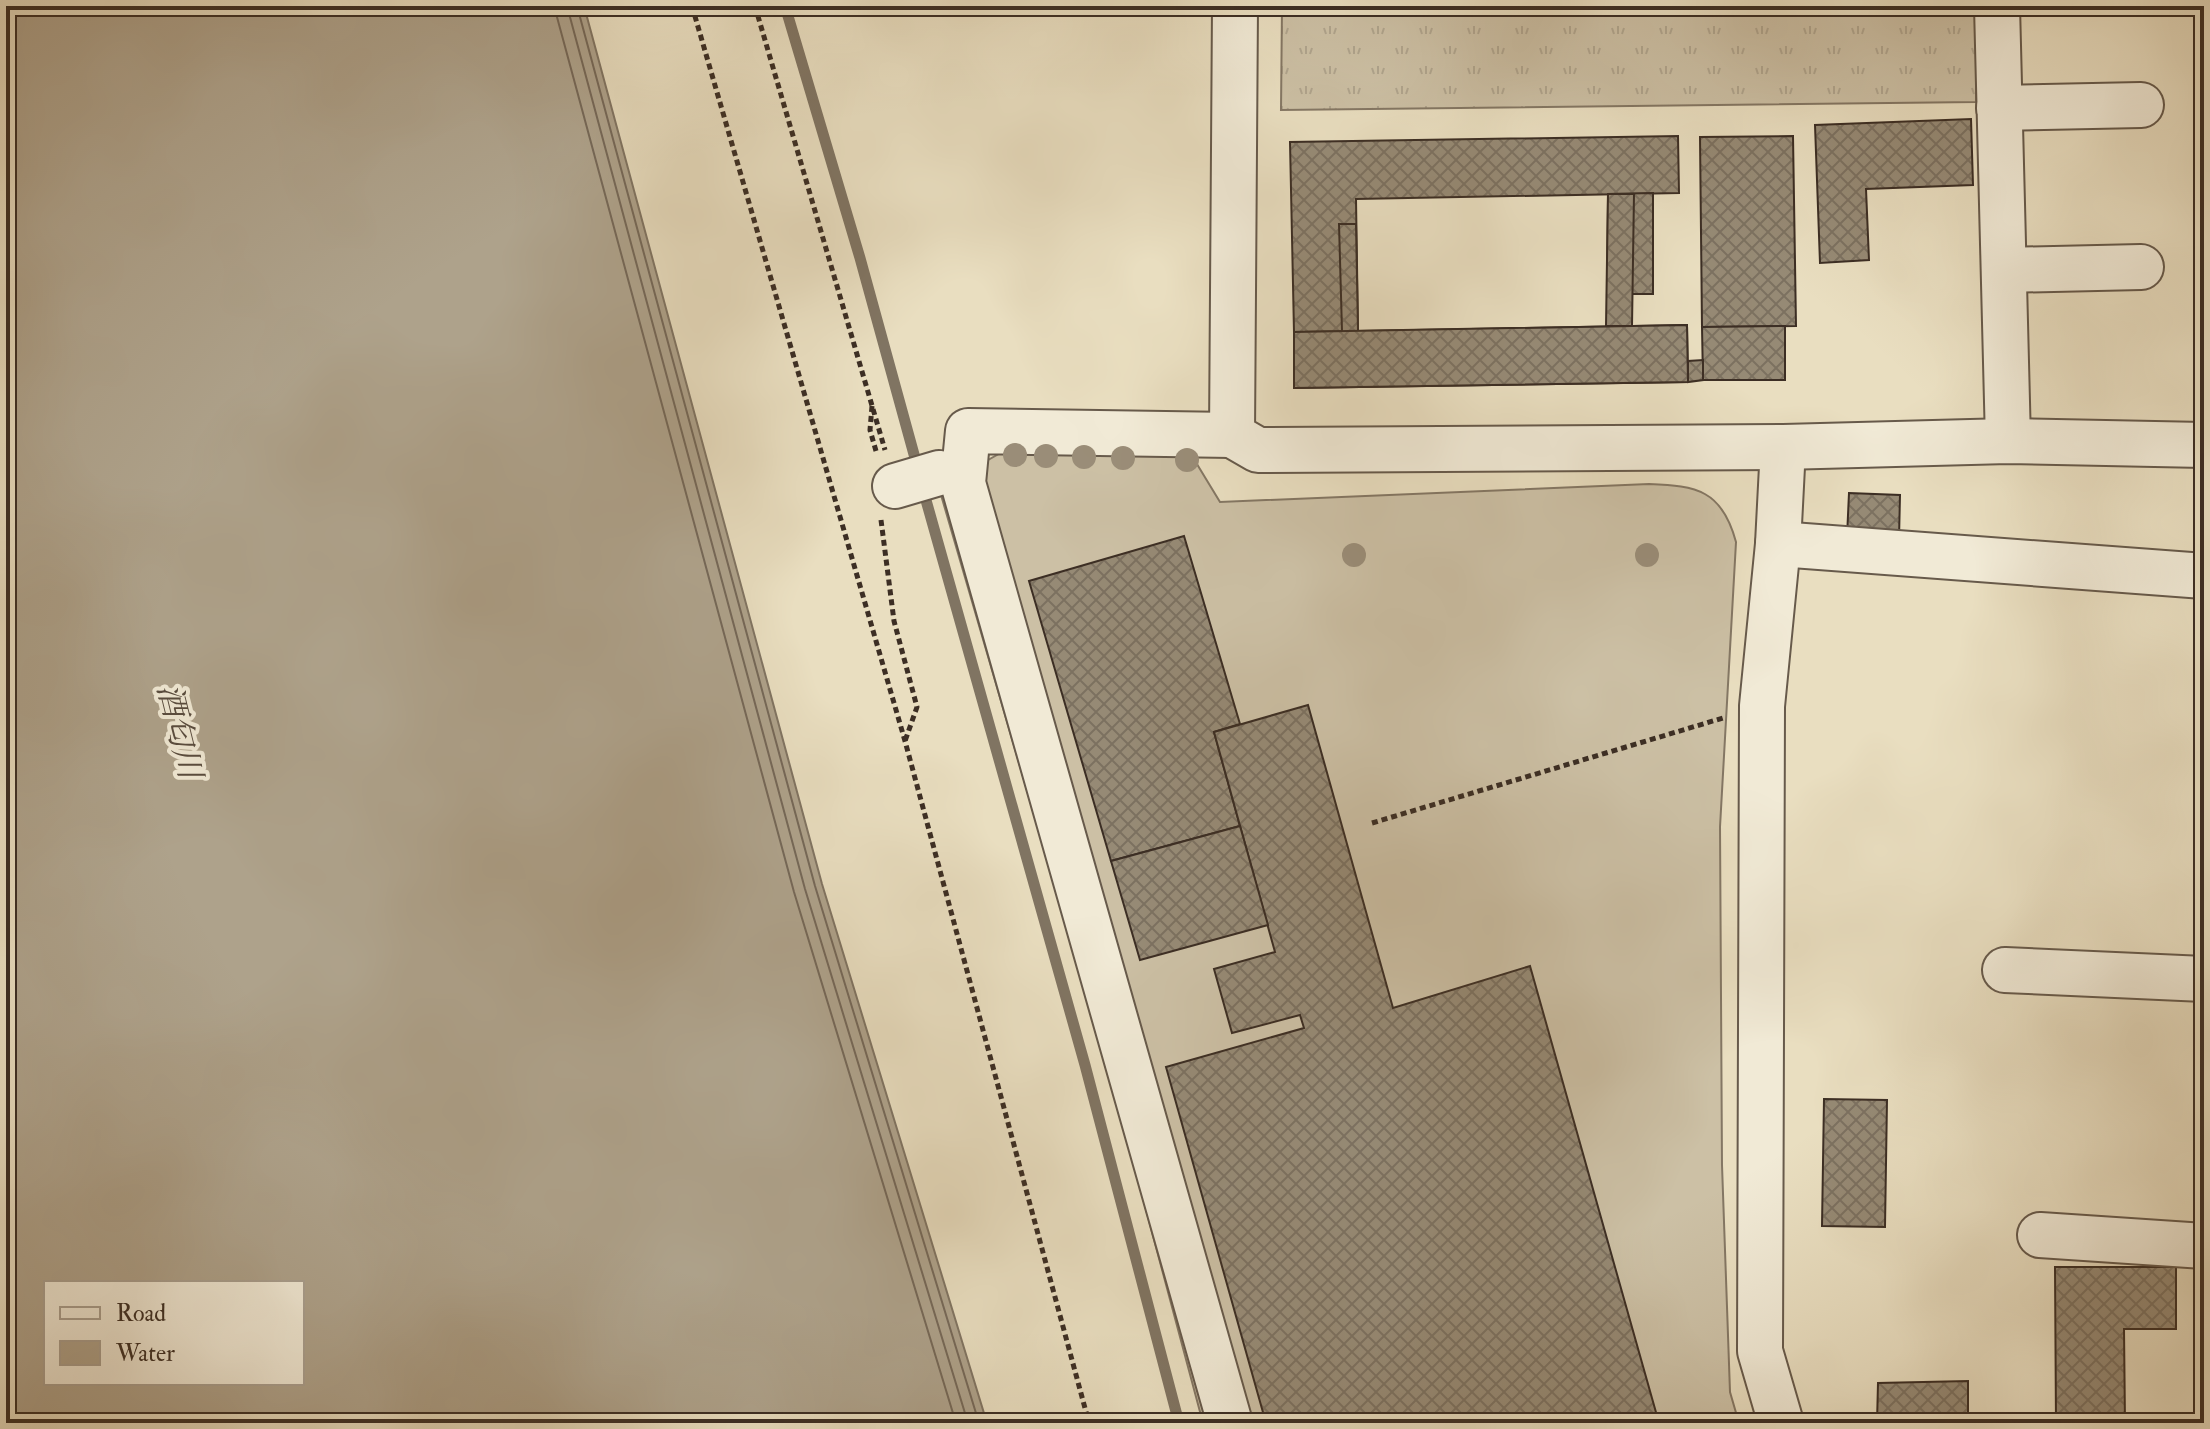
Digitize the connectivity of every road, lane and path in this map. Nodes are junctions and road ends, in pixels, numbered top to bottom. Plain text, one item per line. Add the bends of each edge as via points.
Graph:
1 (692, 6) edge
2 (755, 6) edge
3 (1235, 6) edge
4 (1997, 6) edge
5 (2141, 105) dead end
6 (1999, 108) junction
7 (2141, 267) dead end
8 (2004, 270) junction
9 (872, 401) junction
10 (1232, 435) junction
11 (2008, 441) junction
12 (2204, 445) edge
13 (1783, 447) junction
14 (939, 473) dead end
15 (886, 490) junction
16 (1778, 544) junction
17 (2204, 576) edge
18 (1762, 706) junction
19 (905, 741) junction
20 (1372, 823) dead end
21 (2005, 970) dead end
22 (2204, 979) edge
23 (2040, 1235) dead end
24 (2204, 1246) edge
25 (1089, 1423) edge
26 (1230, 1423) edge
27 (1781, 1423) edge

1 - 19 path
2 - 9 path
3 - 10 street
4 - 6 street
5 - 6 street
6 - 8 street
7 - 8 street
8 - 11 street
9 - 15 path
9 - 15 path via 870,430
10 - 13 street via 1258,450
10 - 26 street via 968,431 963,483
11 - 12 street
11 - 13 street
13 - 16 street
14 - 15 street
15 - 19 path via 894,621 917,707
16 - 17 street
16 - 18 street
18 - 20 path
18 - 27 street via 1760,1351
19 - 25 path
21 - 22 street
23 - 24 street

